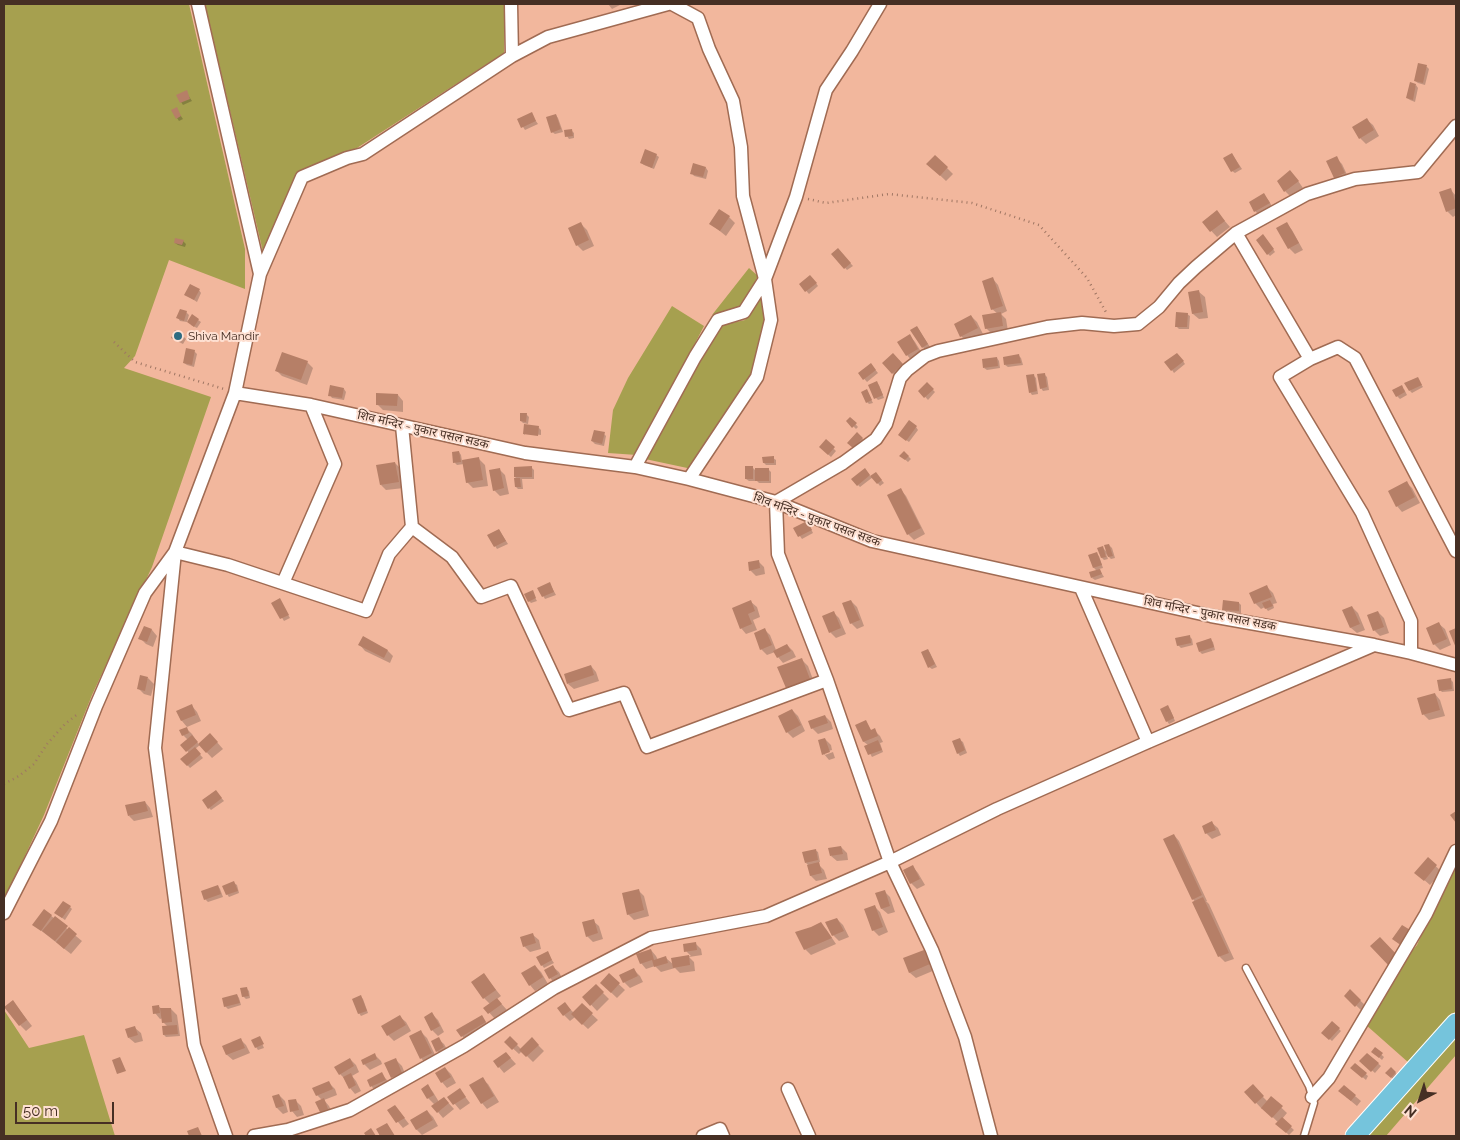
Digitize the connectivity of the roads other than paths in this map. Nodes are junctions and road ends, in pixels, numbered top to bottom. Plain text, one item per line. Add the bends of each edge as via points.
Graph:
1 (198, 4) edge
2 (511, 4) edge
3 (668, 4) edge
4 (672, 4) edge
5 (880, 4) edge
6 (512, 56) junction
7 (1456, 126) edge
8 (1236, 233) junction
9 (260, 274) junction
10 (765, 279) junction
11 (1310, 359) junction
12 (235, 393) junction
13 (311, 405) junction
14 (402, 426) junction
15 (635, 467) junction
16 (689, 479) junction
17 (776, 502) junction
18 (412, 527) junction
19 (1456, 551) edge
20 (175, 552) junction
21 (284, 583) junction
22 (1081, 588) junction
23 (1374, 645) junction
24 (1410, 653) junction
25 (1456, 665) edge
26 (827, 680) junction
27 (1148, 742) junction
28 (1456, 851) edge
29 (890, 862) junction
30 (4, 913) edge
31 (1246, 968) dead end
32 (1456, 1023) edge
33 (788, 1089) dead end
34 (1312, 1097) junction
35 (226, 1136) edge
36 (254, 1136) edge
37 (703, 1136) edge
38 (723, 1136) edge
39 (809, 1136) edge
40 (991, 1136) edge
41 (1304, 1136) edge
42 (1355, 1136) edge

1 - 9 street
2 - 6 street
3 - 6 street via 548,37
4 - 10 street via 698,18 733,101 741,147 743,196
5 - 10 street via 826,90 796,197
6 - 9 street via 363,154 302,177
7 - 8 street via 1418,172 1355,179 1307,194
8 - 11 street
8 - 17 street via 1138,324 1047,327 925,356 900,378 886,424 876,439 843,463
9 - 12 street
10 - 15 street via 744,312 718,320
10 - 16 street via 771,320 757,377
11 - 19 street via 1338,347 1355,358
11 - 24 street via 1280,378 1362,512 1411,621
12 - 13 street, शिव मन्दिर - पुकार पसल सडक
12 - 20 street
13 - 14 street, शिव मन्दिर - पुकार पसल सडक
13 - 21 street via 335,464
14 - 15 street, शिव मन्दिर - पुकार पसल सडक via 525,453
14 - 18 street
15 - 16 street, शिव मन्दिर - पुकार पसल सडक
16 - 17 street, शिव मन्दिर - पुकार पसल सडक
17 - 22 street, शिव मन्दिर - पुकार पसल सडक via 872,541
17 - 26 street via 778,554
18 - 21 street via 389,554 366,611
18 - 26 street via 452,557 481,598 511,586 569,710 624,693 647,747
20 - 21 street
20 - 30 street via 145,593 51,821
20 - 35 street via 155,748 194,1045
22 - 23 street, शिव मन्दिर - पुकार पसल सडक via 1211,616
22 - 27 street
23 - 24 street, शिव मन्दिर - पुकार पसल सडक
23 - 27 street
24 - 25 street, शिव मन्दिर - पुकार पसल सडक
26 - 29 street
27 - 29 street
28 - 34 street via 1422,923 1329,1078
29 - 36 street via 766,916 651,938 554,988 464,1046 350,1110 288,1130
29 - 40 street via 932,950 965,1037
31 - 34 lane
32 - 42 main road
33 - 39 street
34 - 41 lane via 1314,1103
37 - 38 street via 720,1128

